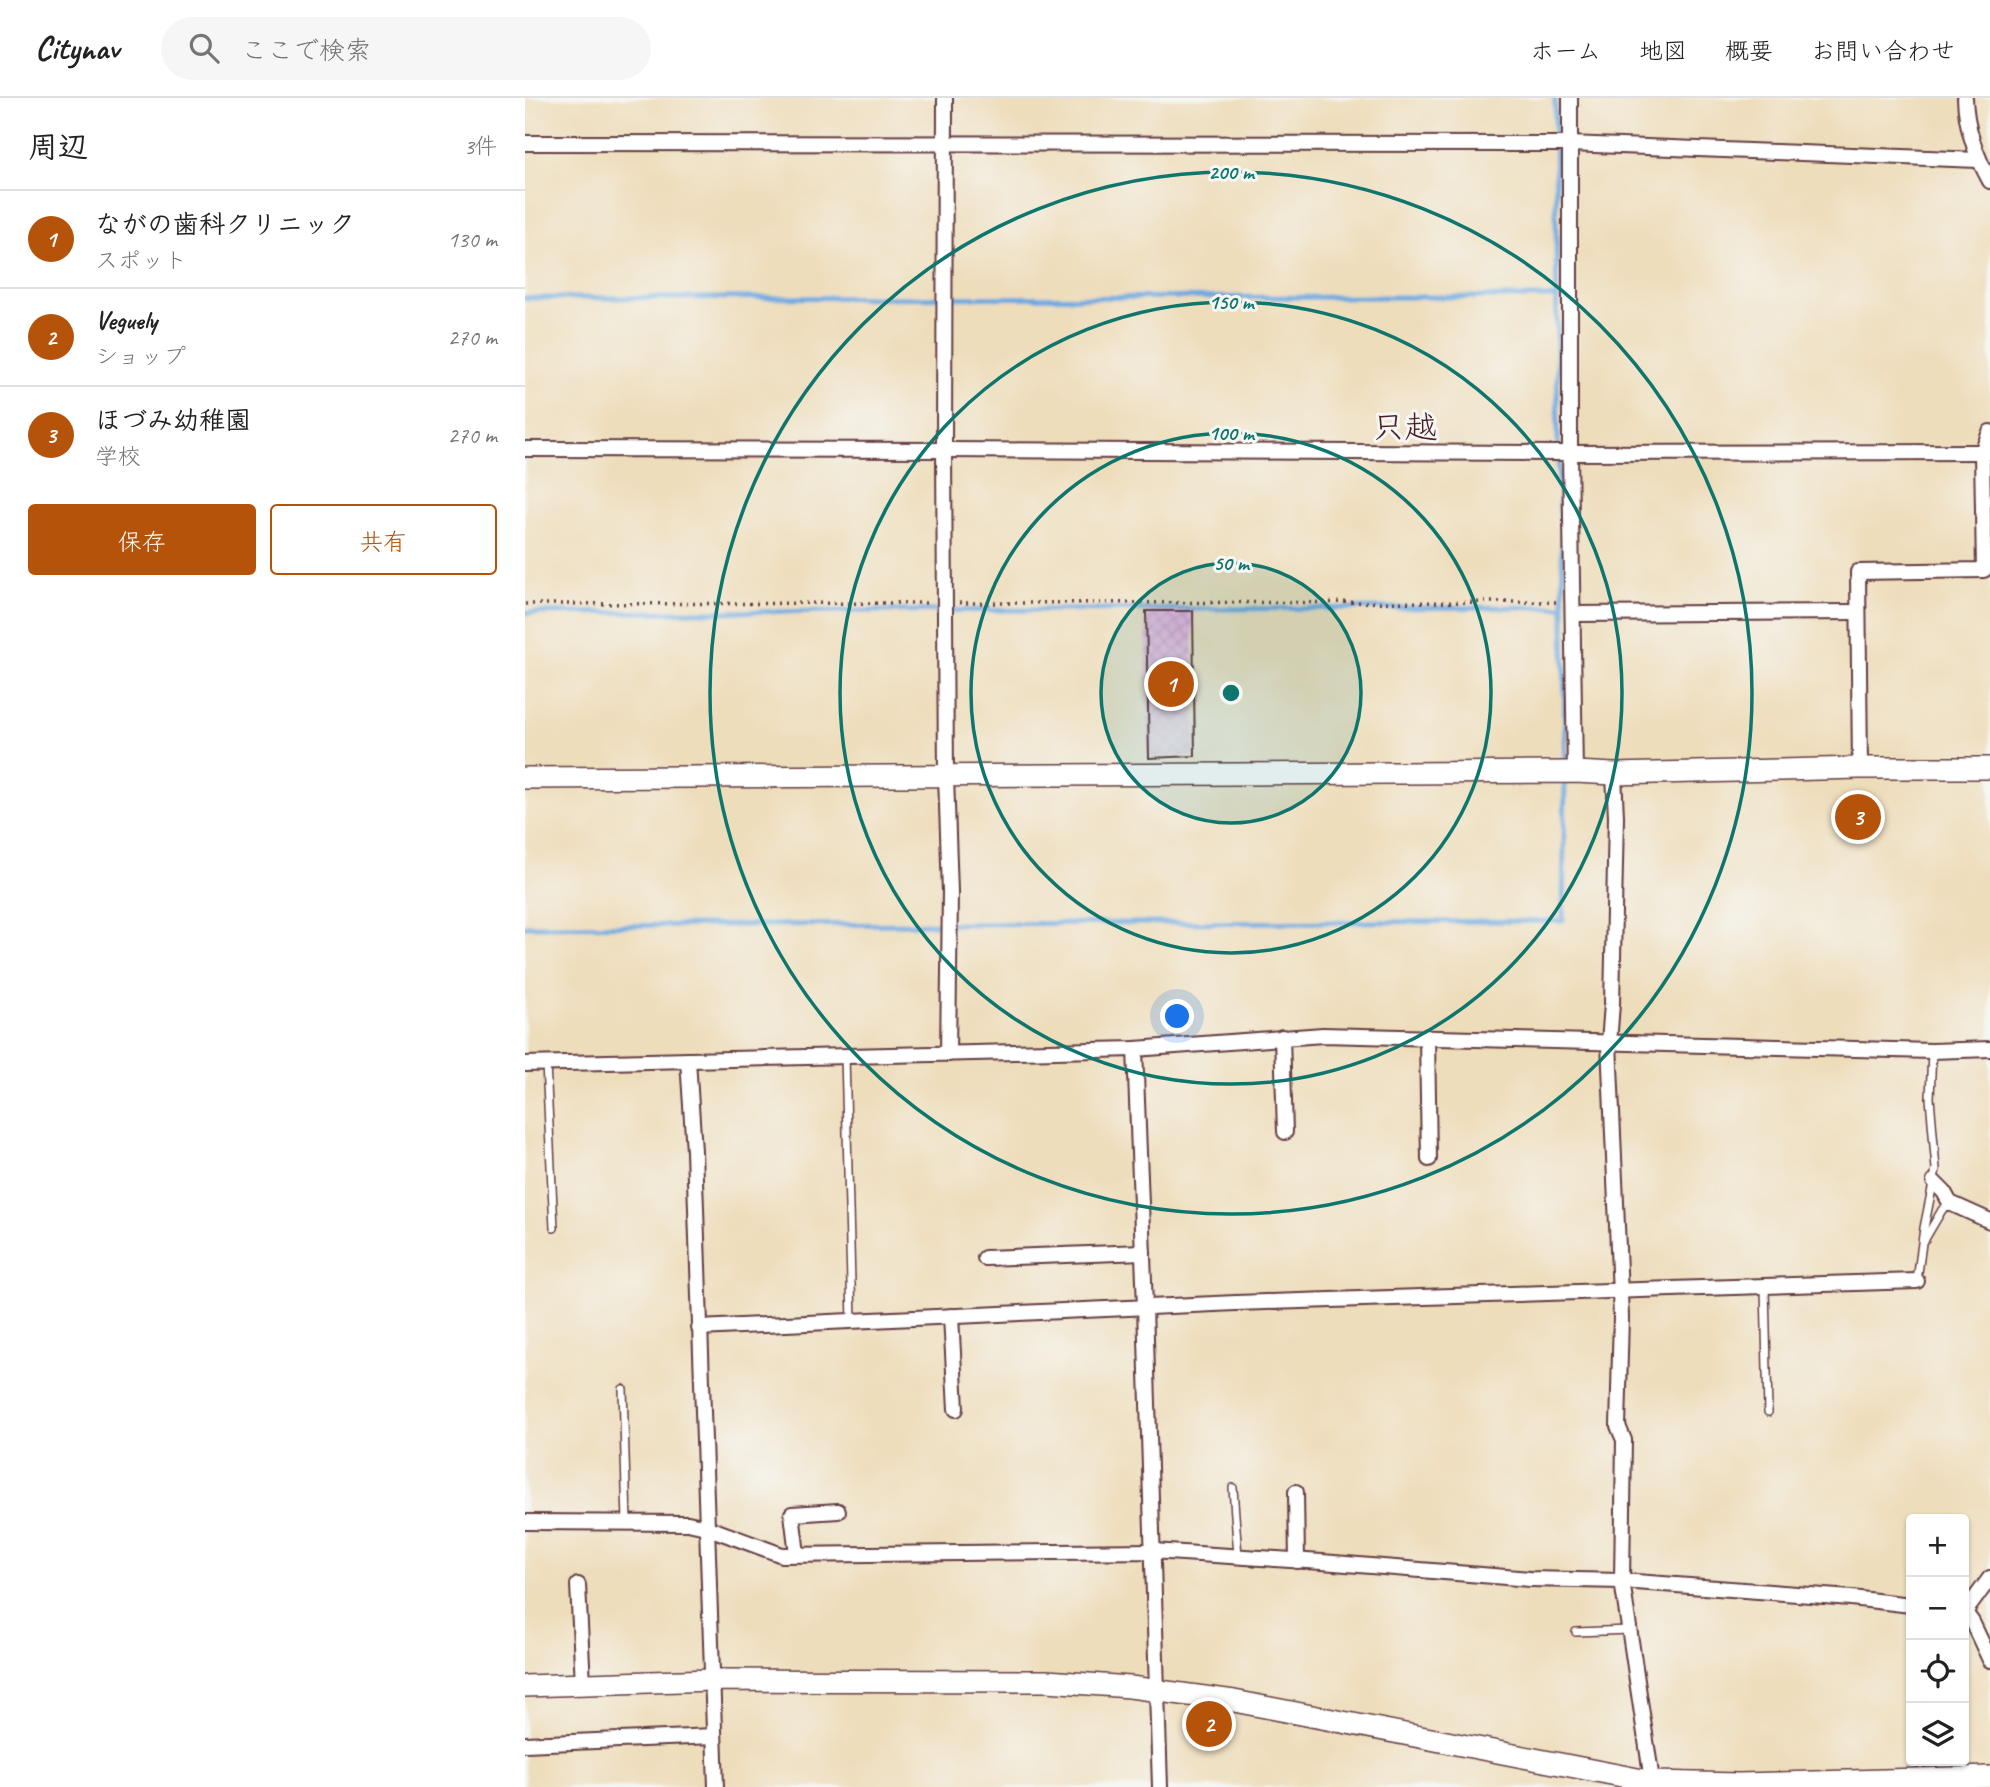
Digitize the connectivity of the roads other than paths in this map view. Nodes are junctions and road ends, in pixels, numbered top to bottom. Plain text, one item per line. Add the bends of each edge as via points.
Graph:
1 (945, 98) edge
2 (1570, 98) edge
3 (1965, 98) edge
4 (946, 142) junction
5 (525, 143) edge
6 (1569, 144) junction
7 (1978, 160) junction
8 (1990, 181) edge
9 (1990, 432) edge
10 (525, 449) edge
11 (944, 450) junction
12 (1986, 452) edge
13 (1570, 453) junction
14 (1573, 608) junction
15 (1858, 612) junction
16 (1860, 768) junction
17 (1990, 768) edge
18 (1575, 772) junction
19 (1614, 774) junction
20 (946, 776) junction
21 (525, 778) edge
22 (1282, 1037) junction
23 (1427, 1037) junction
24 (1609, 1043) junction
25 (1135, 1049) junction
26 (1990, 1049) edge
27 (1932, 1051) junction
28 (948, 1054) junction
29 (845, 1056) junction
30 (688, 1060) junction
31 (546, 1063) junction
32 (525, 1064) edge
33 (1285, 1132) dead end
34 (1429, 1159) dead end
35 (1934, 1182) junction
36 (1950, 1203) junction
37 (1990, 1221) edge
38 (554, 1227) dead end
39 (1922, 1244) junction
40 (1143, 1252) junction
41 (985, 1258) dead end
42 (1917, 1281) joint
43 (1765, 1286) junction
44 (1620, 1291) junction
45 (1145, 1307) junction
46 (951, 1317) junction
47 (852, 1321) junction
48 (699, 1328) junction
49 (623, 1389) dead end
50 (956, 1409) dead end
51 (1768, 1412) dead end
52 (1233, 1488) dead end
53 (1296, 1492) dead end
54 (838, 1511) dead end
55 (525, 1522) edge
56 (628, 1522) junction
57 (706, 1527) junction
58 (1152, 1551) junction
59 (797, 1554) junction
60 (1238, 1557) junction
61 (1297, 1561) junction
62 (1990, 1578) edge
63 (1622, 1581) junction
64 (578, 1585) dead end
65 (1906, 1604) edge
66 (1969, 1606) edge
67 (1969, 1617) edge
68 (1631, 1630) junction
69 (1576, 1632) dead end
70 (1990, 1660) edge
71 (712, 1680) junction
72 (583, 1684) junction
73 (525, 1686) edge
74 (1157, 1690) junction
75 (714, 1736) junction
76 (525, 1744) edge
77 (1990, 1777) edge
78 (1653, 1784) edge
79 (716, 1787) edge
80 (1160, 1787) edge

1 - 4 street
2 - 6 street
3 - 7 street
4 - 5 street
4 - 6 street
4 - 11 street
6 - 7 street
6 - 13 street
7 - 8 street
9 - 12 street
10 - 11 street
11 - 13 street
11 - 20 street
12 - 13 street
12 - 15 street via 1984,570 1858,572
13 - 14 street
14 - 15 street
14 - 18 street
15 - 16 street
16 - 17 street
16 - 19 street
18 - 19 street
18 - 20 street
19 - 24 street
20 - 21 street
20 - 28 street
22 - 23 street
22 - 25 street
22 - 33 street
23 - 24 street
23 - 34 street
24 - 27 street
24 - 44 street
25 - 28 street
25 - 40 street
26 - 27 street
27 - 35 lane
28 - 29 street
29 - 30 street
29 - 47 lane
30 - 31 street
30 - 48 street
31 - 32 street
31 - 38 lane
35 - 36 street
35 - 39 lane
36 - 37 street
36 - 39 lane
39 - 42 lane
40 - 41 street
40 - 45 street
42 - 43 street
43 - 44 street
43 - 51 lane
44 - 45 street
44 - 63 street
45 - 46 street
45 - 58 street
46 - 47 street
46 - 50 street
47 - 48 street
48 - 57 street
49 - 56 lane
52 - 60 lane
53 - 61 street
54 - 59 street via 792,1514
55 - 56 street
56 - 57 street
57 - 59 street via 782,1555
57 - 71 street
58 - 59 street
58 - 60 street
58 - 74 street
60 - 61 street
61 - 63 street via 1530,1579
62 - 66 street
63 - 65 street
63 - 68 street
64 - 72 street
67 - 70 street
68 - 69 lane
68 - 78 street
71 - 72 street
71 - 74 street via 1047,1681
71 - 75 street
72 - 73 street
74 - 78 street via 1234,1701
74 - 80 street
75 - 76 street
75 - 79 street
77 - 78 street

